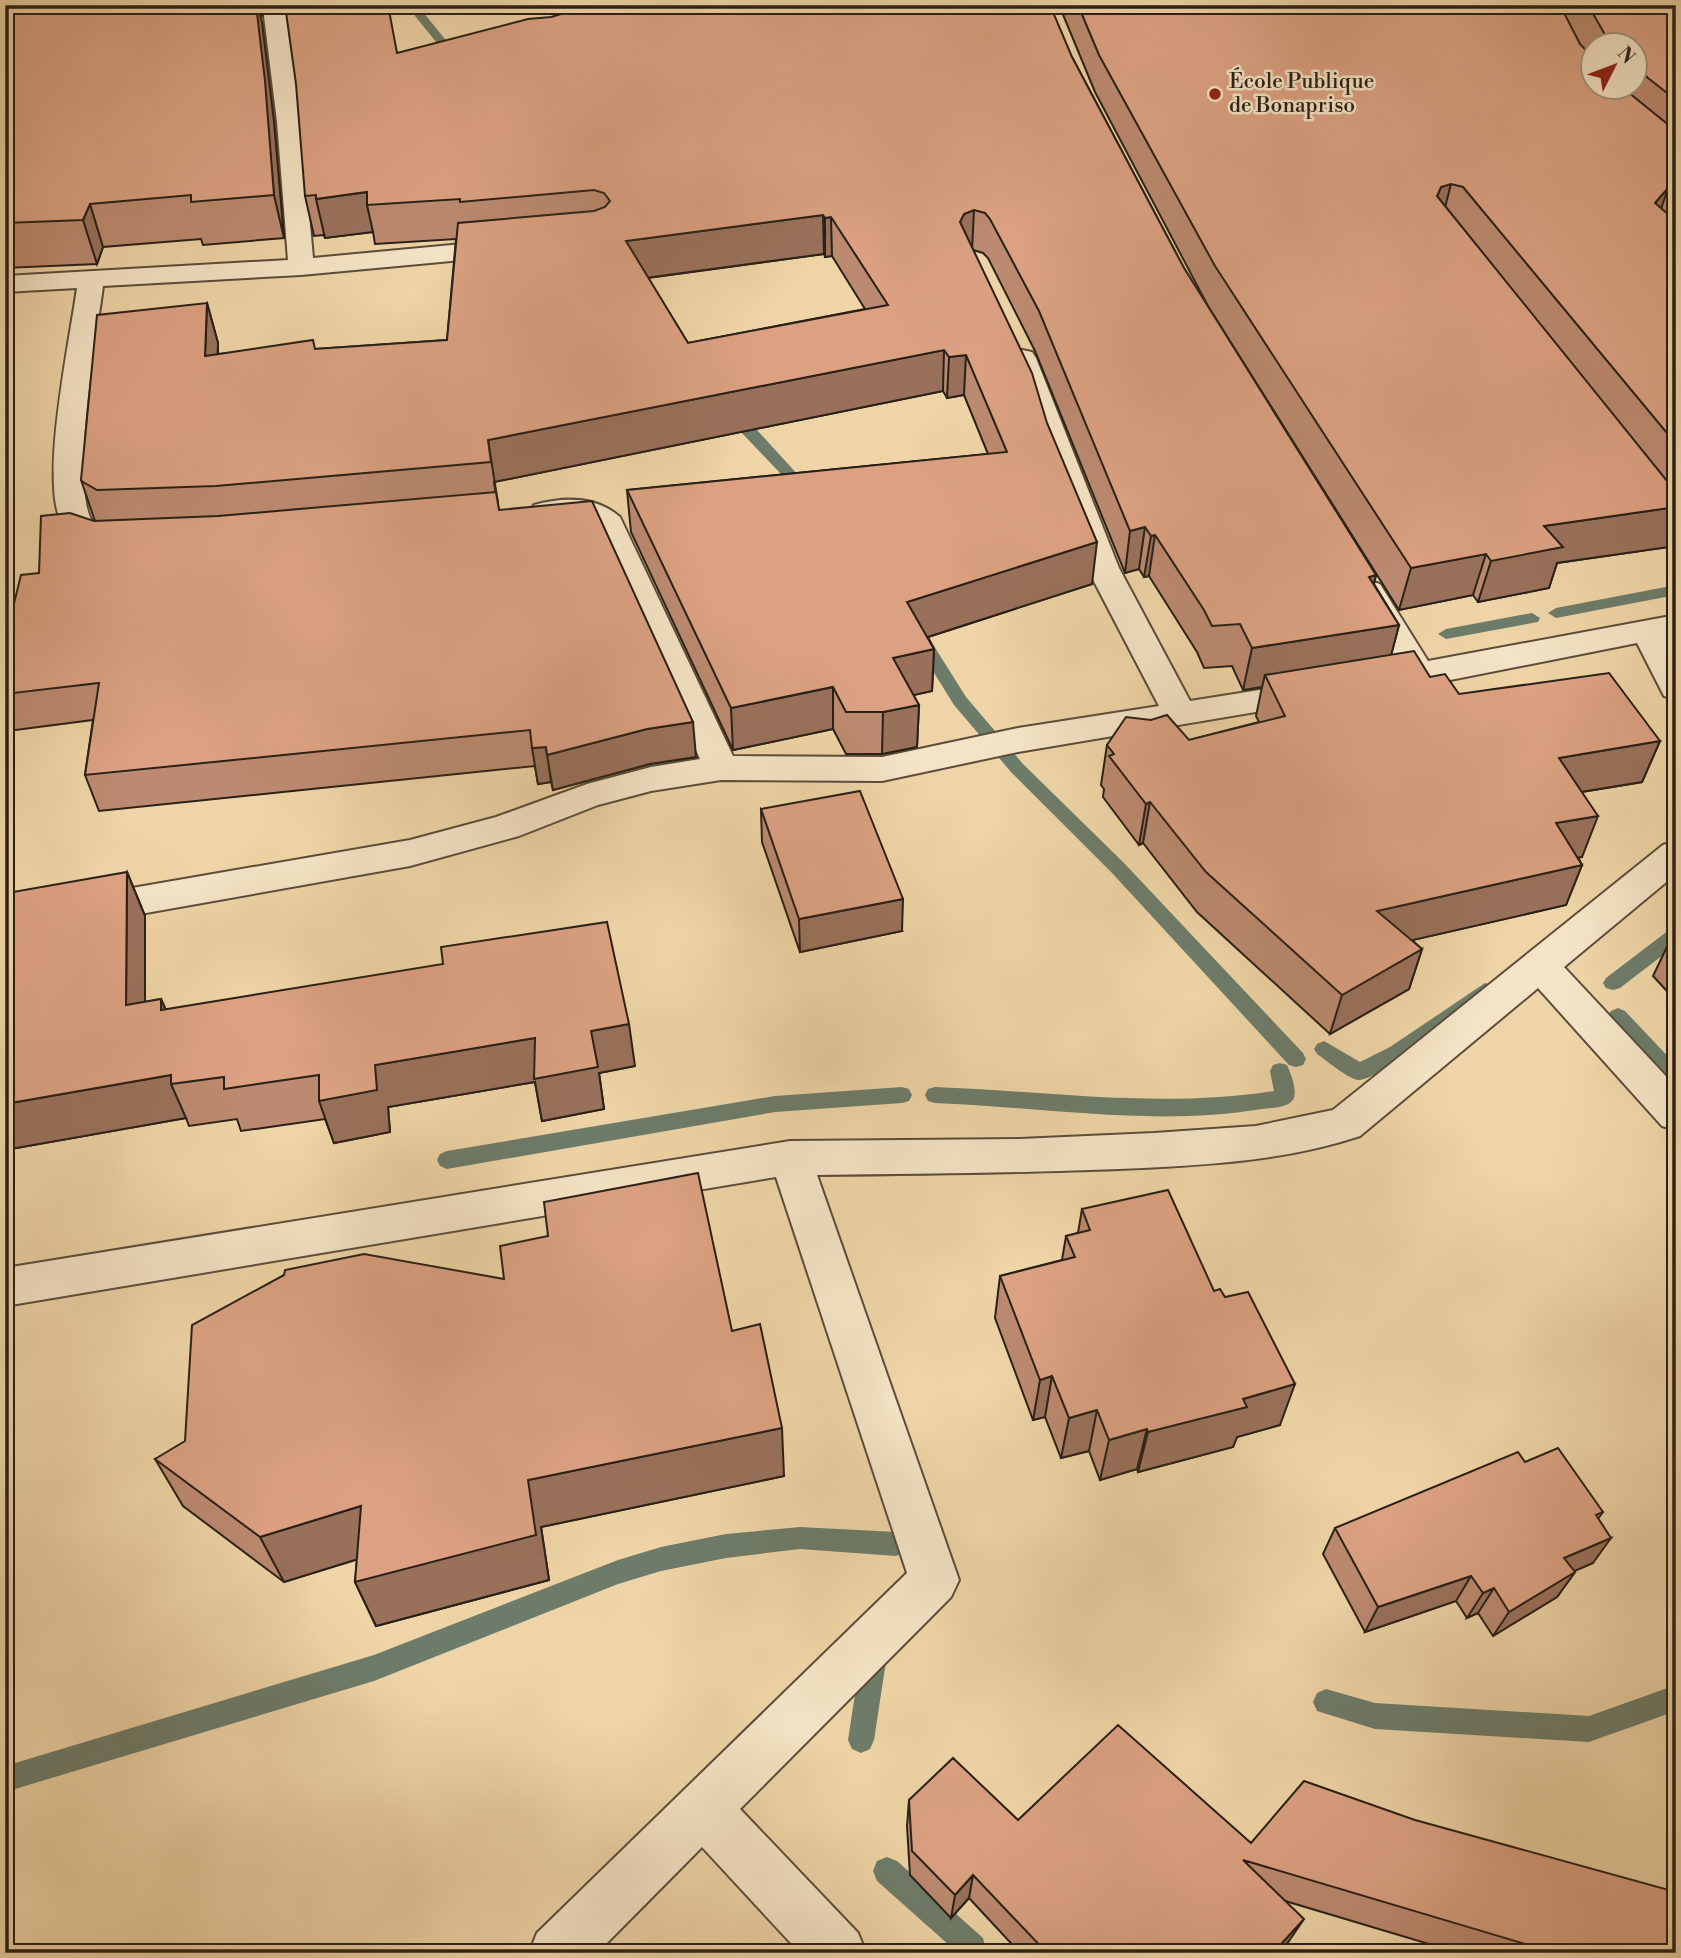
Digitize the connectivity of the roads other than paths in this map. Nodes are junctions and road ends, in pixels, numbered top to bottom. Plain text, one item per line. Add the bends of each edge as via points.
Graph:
1 (411, 5) edge
2 (274, 8) junction
3 (180, 10) edge
4 (531, 246) edge
5 (301, 267) junction
6 (91, 279) junction
7 (5, 284) edge
8 (1010, 334) edge
9 (523, 513) edge
10 (134, 543) edge
11 (1357, 572) edge
12 (1662, 628) edge
13 (1420, 675) junction
14 (1676, 688) edge
15 (1180, 714) junction
16 (721, 768) junction
17 (1676, 854) edge
18 (5, 924) edge
19 (1540, 966) junction
20 (1676, 1114) edge
21 (790, 1158) junction
22 (5, 1287) edge
23 (703, 1809) junction
24 (557, 1953) edge
25 (838, 1953) edge

1 - 2 street
2 - 3 street
2 - 5 street
4 - 5 street
5 - 6 street
6 - 7 street
6 - 10 street via 68,483 75,518 86,534 106,544
8 - 15 street via 1103,568
9 - 16 street via 578,508 600,513 609,523
11 - 13 street
12 - 13 street
12 - 14 street
13 - 15 street
15 - 16 street via 1018,740 882,769
16 - 18 street via 651,779 587,796 506,827 410,853
17 - 19 street
19 - 20 street
19 - 21 street via 1345,1124 1256,1143 1154,1150
21 - 22 street
21 - 23 street via 934,1580
23 - 24 street
23 - 25 street

